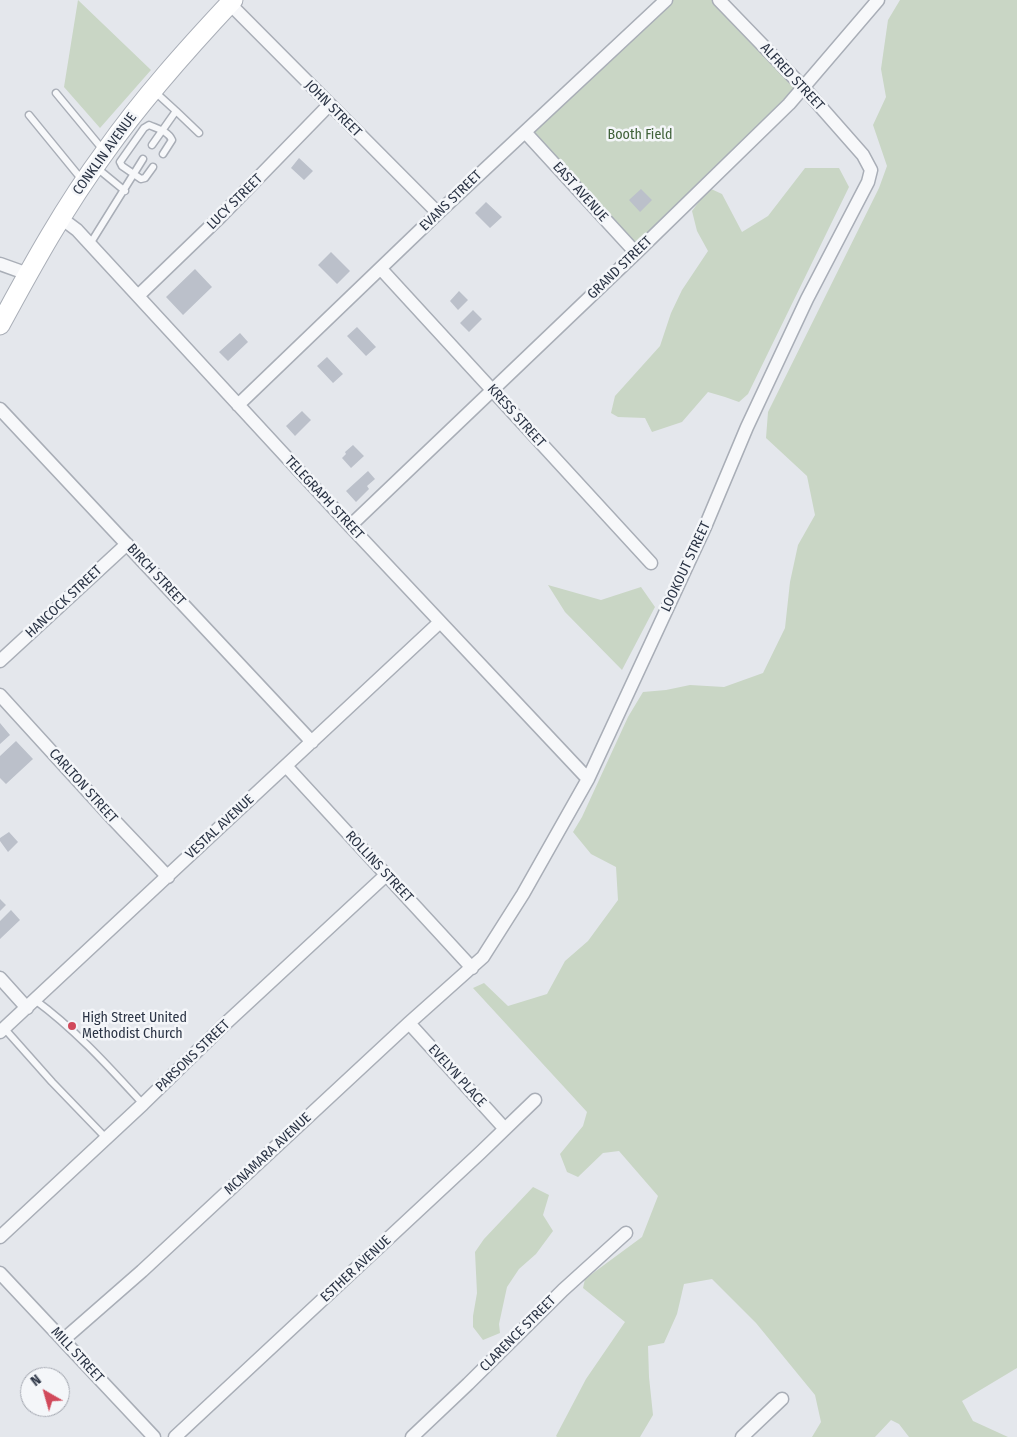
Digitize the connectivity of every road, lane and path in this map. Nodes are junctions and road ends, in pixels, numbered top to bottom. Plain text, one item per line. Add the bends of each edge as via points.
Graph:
1 (666, 0) edge
2 (719, 0) edge
3 (878, 0) edge
4 (230, 1) edge
5 (804, 88) junction
6 (153, 90) junction
7 (56, 93) dead end
8 (329, 105) junction
9 (176, 111) junction
10 (29, 115) dead end
11 (162, 130) junction
12 (525, 132) junction
13 (199, 133) dead end
14 (152, 145) dead end
15 (163, 154) dead end
16 (863, 155) joint
17 (99, 159) junction
18 (143, 160) dead end
19 (153, 167) dead end
20 (133, 174) junction
21 (84, 182) junction
22 (124, 191) junction
23 (438, 213) junction
24 (61, 218) junction
25 (90, 244) junction
26 (636, 253) junction
27 (0, 264) edge
28 (381, 269) junction
29 (28, 274) junction
30 (138, 296) junction
31 (0, 325) edge
32 (492, 390) junction
33 (238, 405) junction
34 (0, 409) edge
35 (350, 526) junction
36 (127, 544) junction
37 (651, 563) dead end
38 (440, 622) junction
39 (0, 661) edge
40 (0, 695) edge
41 (312, 742) junction
42 (286, 766) junction
43 (588, 779) junction
44 (386, 875) junction
45 (168, 877) junction
46 (472, 968) junction
47 (0, 978) edge
48 (31, 1004) junction
49 (409, 1023) junction
50 (2, 1030) edge
51 (535, 1100) dead end
52 (143, 1104) junction
53 (505, 1128) junction
54 (106, 1138) junction
55 (626, 1233) dead end
56 (0, 1238) edge
57 (0, 1274) edge
58 (63, 1340) junction
59 (782, 1399) dead end
60 (416, 1436) edge
61 (154, 1437) edge
62 (175, 1437) edge
63 (742, 1437) edge

1 - 12 street, EVANS STREET
2 - 5 street, ALFRED STREET
3 - 5 street, GRAND STREET
4 - 6 main road, CONKLIN AVENUE
4 - 8 street, JOHN STREET
5 - 16 street, ALFRED STREET
5 - 26 street, GRAND STREET
6 - 9 lane
6 - 17 main road, CONKLIN AVENUE
7 - 17 lane
8 - 23 street, JOHN STREET
8 - 30 street, LUCY STREET via 220,218
9 - 11 lane
9 - 13 lane
10 - 21 lane
11 - 14 lane
11 - 15 lane via 172,140
11 - 20 lane via 149,125 144,128 120,162
12 - 23 street, EVANS STREET
12 - 26 street, EAST AVENUE
16 - 43 street, LOOKOUT STREET via 871,170 868,182 807,299
17 - 21 main road, CONKLIN AVENUE
17 - 22 lane
18 - 20 lane
19 - 20 lane via 145,178
20 - 22 lane
21 - 24 main road, CONKLIN AVENUE
22 - 25 lane
23 - 28 street, EVANS STREET
24 - 25 street, TELEGRAPH STREET via 74,226
24 - 29 main road, CONKLIN AVENUE
25 - 30 street, TELEGRAPH STREET
26 - 32 street, GRAND STREET
27 - 29 street
28 - 32 street, KRESS STREET
28 - 33 street, EVANS STREET
29 - 31 main road, CONKLIN AVENUE
30 - 33 street, TELEGRAPH STREET
32 - 35 street, GRAND STREET
32 - 37 street, KRESS STREET
33 - 35 street, TELEGRAPH STREET
34 - 36 street, BIRCH STREET
35 - 38 street, TELEGRAPH STREET
36 - 39 street, HANCOCK STREET
36 - 41 street, BIRCH STREET
38 - 41 street, VESTAL AVENUE
38 - 43 street, TELEGRAPH STREET
40 - 45 street, CARLTON STREET
41 - 42 street, VESTAL AVENUE
42 - 44 street, ROLLINS STREET
42 - 45 street, VESTAL AVENUE
43 - 46 street, LOOKOUT STREET via 523,894 484,957
44 - 46 street, ROLLINS STREET
44 - 52 street, PARSONS STREET
45 - 48 street, VESTAL AVENUE
46 - 49 street, MCNAMARA AVENUE
47 - 48 street
48 - 50 street, VESTAL AVENUE
48 - 52 lane via 53,1014 83,1040
49 - 53 street, EVELYN PLACE
49 - 58 street, MCNAMARA AVENUE
50 - 54 lane
51 - 53 street, ESTHER AVENUE
52 - 54 street, PARSONS STREET
53 - 62 street, ESTHER AVENUE
54 - 56 street, PARSONS STREET
55 - 60 street, CLARENCE STREET via 563,1290
57 - 58 street, MILL STREET
58 - 61 street, MILL STREET
59 - 63 street

